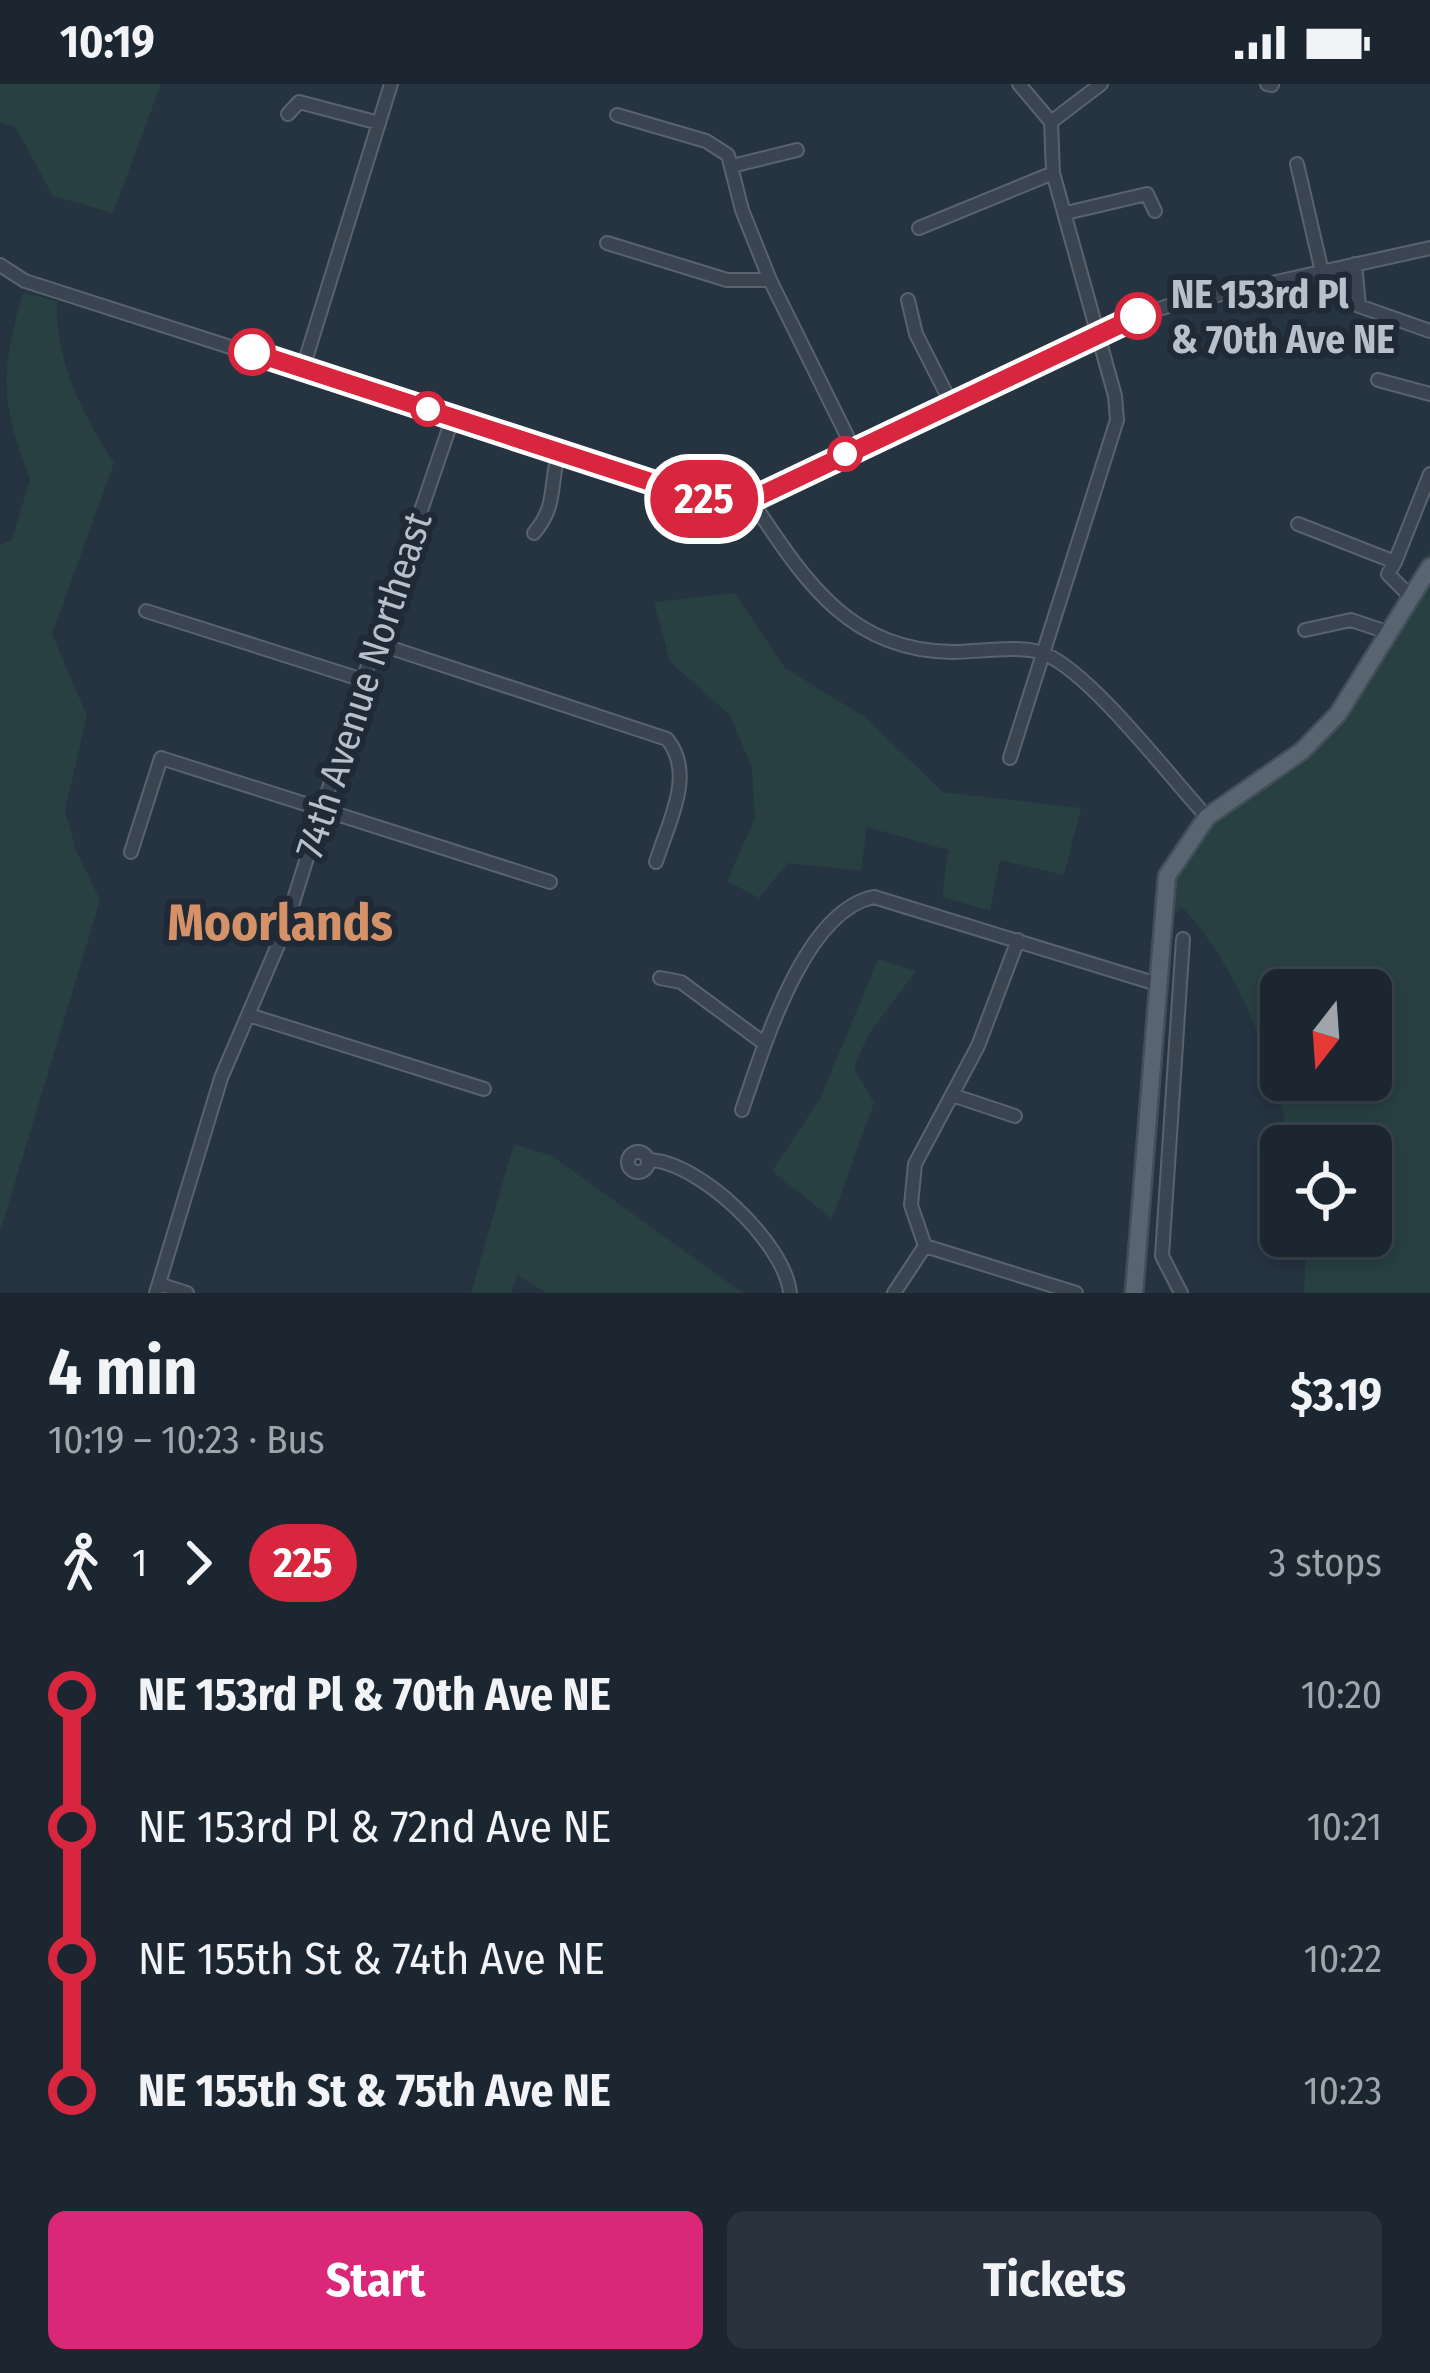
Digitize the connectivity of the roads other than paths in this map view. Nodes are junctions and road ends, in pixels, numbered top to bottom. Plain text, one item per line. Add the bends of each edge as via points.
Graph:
1 (391, 84) edge
2 (1019, 84) edge
3 (1101, 84) edge
4 (288, 114) dead end
5 (616, 115) dead end
6 (1051, 122) junction
7 (379, 123) junction
8 (797, 150) dead end
9 (730, 161) junction
10 (1298, 164) dead end
11 (1053, 173) junction
12 (1155, 211) dead end
13 (1066, 213) junction
14 (920, 228) dead end
15 (607, 243) dead end
16 (1430, 248) edge
17 (1355, 264) junction
18 (0, 265) edge
19 (1322, 272) junction
20 (770, 280) junction
21 (908, 300) dead end
22 (1430, 331) edge
23 (1098, 332) junction
24 (303, 368) junction
25 (1378, 380) dead end
26 (1430, 394) edge
27 (951, 403) junction
28 (453, 417) junction
29 (854, 450) junction
30 (560, 452) junction
31 (1430, 474) edge
32 (751, 500) junction
33 (1298, 524) dead end
34 (534, 533) dead end
35 (1395, 562) junction
36 (1430, 567) edge
37 (1412, 598) junction
38 (146, 611) dead end
39 (1305, 629) dead end
40 (1390, 633) junction
41 (376, 643) junction
42 (1042, 652) junction
43 (363, 680) junction
44 (1010, 758) dead end
45 (323, 807) junction
46 (1207, 818) junction
47 (131, 852) dead end
48 (656, 862) dead end
49 (550, 882) dead end
50 (1183, 939) dead end
51 (1018, 940) junction
52 (660, 978) dead end
53 (1156, 984) junction
54 (252, 1016) junction
55 (765, 1044) junction
56 (484, 1089) dead end
57 (952, 1095) junction
58 (742, 1110) dead end
59 (1015, 1116) dead end
60 (648, 1160) dead end
61 (925, 1246) junction
62 (158, 1288) edge
63 (187, 1293) edge
64 (790, 1293) edge
65 (894, 1293) edge
66 (1076, 1293) edge
67 (1134, 1293) edge
68 (1181, 1293) edge

1 - 7 street
2 - 6 street
3 - 6 street
4 - 7 street via 299,102
5 - 9 street via 706,141
6 - 11 street
7 - 24 street
8 - 9 street
9 - 20 street
10 - 19 street
11 - 13 street
11 - 14 street
12 - 13 street via 1148,194
13 - 23 street
15 - 20 street via 727,280
16 - 17 street
17 - 19 street
17 - 22 street via 1360,306
18 - 24 street via 25,281
19 - 23 street via 1168,306
20 - 29 street
21 - 27 street
23 - 27 street
23 - 42 street via 1115,396 1114,435
24 - 28 street
25 - 26 street
27 - 29 street
28 - 30 street
28 - 41 street, 74th Avenue Northeast
29 - 32 street
30 - 32 street via 703,499
30 - 34 street via 554,502
31 - 35 street
32 - 42 street via 800,573 888,645
33 - 35 street
35 - 37 street via 1388,574
36 - 37 main road
37 - 40 main road
38 - 43 street
39 - 40 street via 1351,620
40 - 46 main road via 1338,713 1302,751
41 - 43 street, 74th Avenue Northeast
41 - 48 street via 667,739 681,778
42 - 44 street
42 - 46 street via 1076,676
43 - 45 street, 74th Avenue Northeast
45 - 47 street via 160,758
45 - 49 street
45 - 54 street, 74th Avenue Northeast
46 - 53 main road via 1167,876
50 - 68 street via 1162,1256
51 - 53 street
51 - 55 street via 874,898 855,901 804,961
51 - 57 street
52 - 55 street via 681,982
53 - 67 main road
54 - 56 street
54 - 62 street, 74th Avenue Northeast via 221,1078
55 - 58 street
57 - 59 street
57 - 61 street via 911,1183
60 - 64 street via 696,1175 745,1219 779,1256
61 - 65 street
61 - 66 street
62 - 63 street

